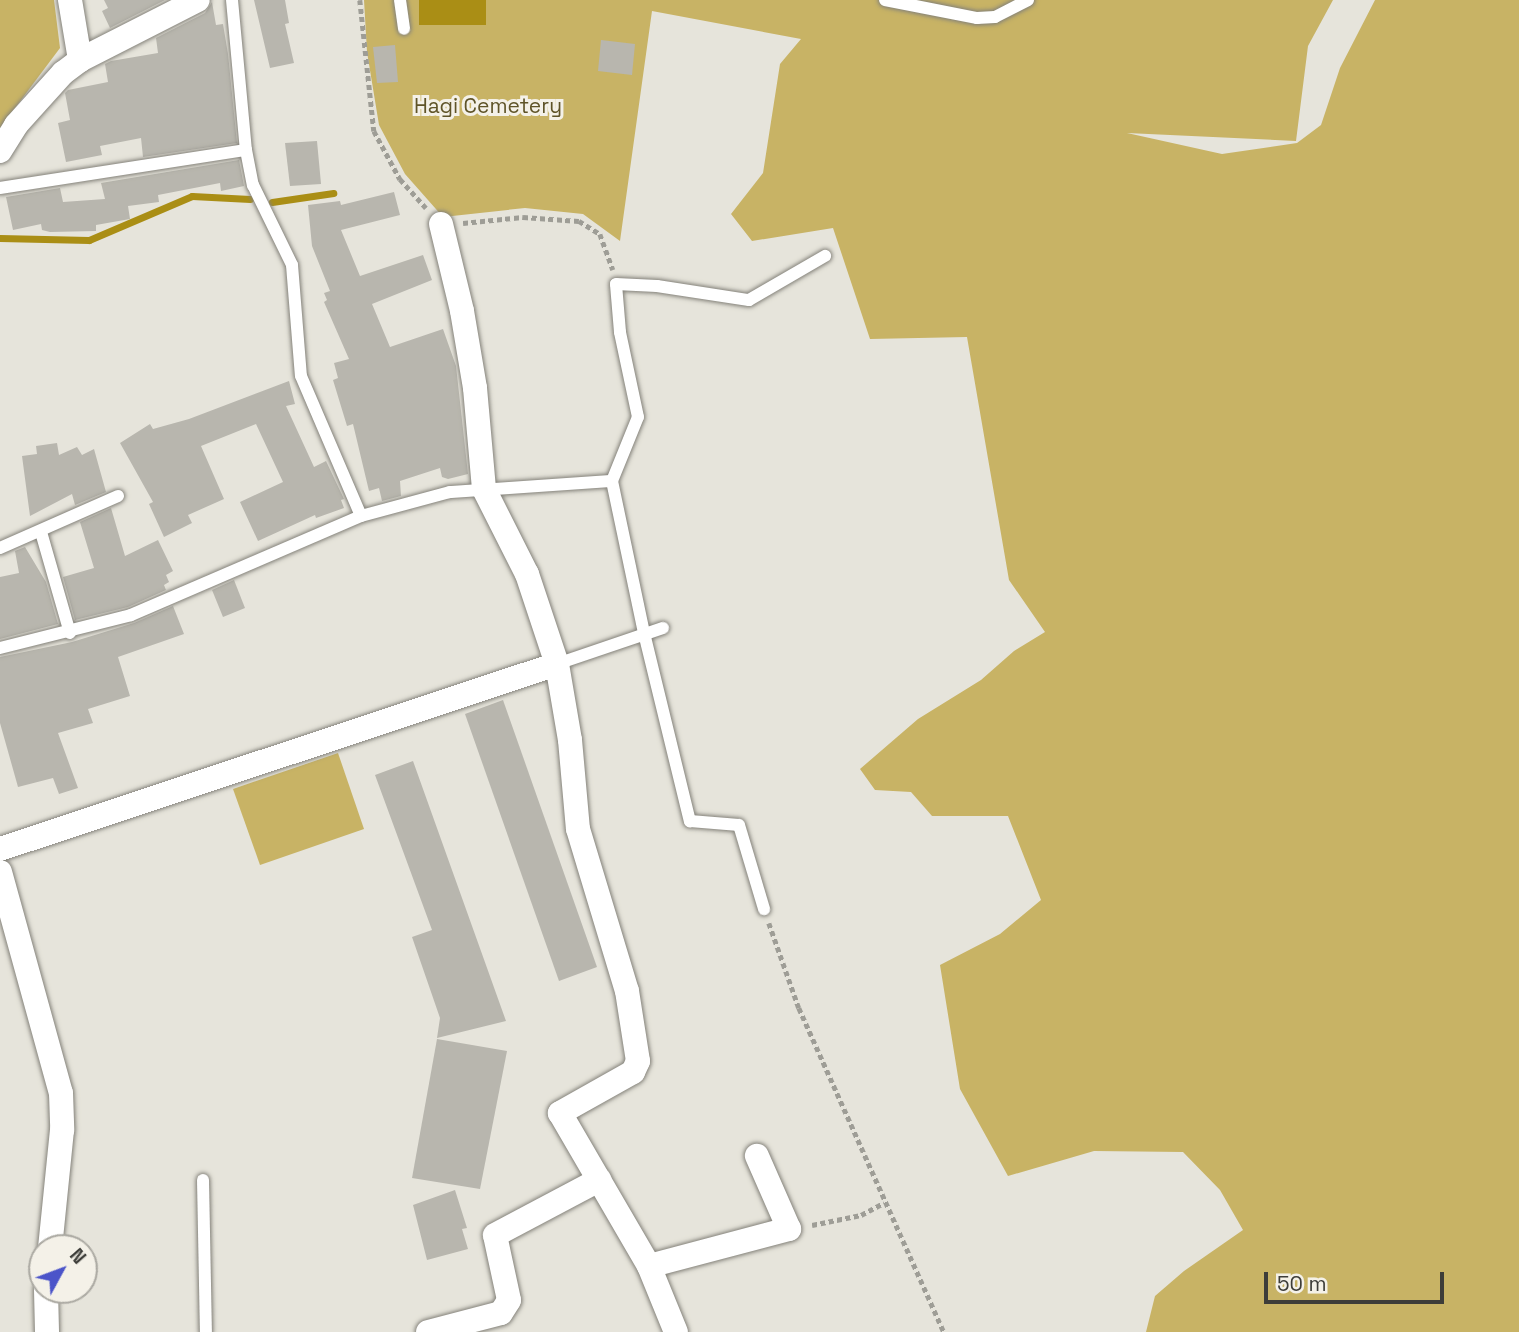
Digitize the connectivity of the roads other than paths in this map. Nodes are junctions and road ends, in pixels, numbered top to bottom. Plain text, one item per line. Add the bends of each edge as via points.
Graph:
1 (70, 0) edge
2 (198, 0) edge
3 (232, 0) edge
4 (400, 0) edge
5 (885, 0) edge
6 (1028, 0) edge
7 (404, 29) dead end
8 (80, 60) junction
9 (246, 150) junction
10 (0, 151) edge
11 (0, 188) edge
12 (441, 224) road end
13 (825, 256) dead end
14 (612, 481) junction
15 (484, 489) junction
16 (118, 496) dead end
17 (361, 516) junction
18 (41, 532) junction
19 (0, 548) edge
20 (663, 628) dead end
21 (70, 633) junction
22 (644, 633) junction
23 (0, 648) edge
24 (557, 664) junction
25 (0, 849) edge
26 (0, 872) edge
27 (764, 909) road end
28 (757, 1156) dead end
29 (203, 1180) dead end
30 (599, 1180) junction
31 (51, 1234) edge
32 (649, 1266) junction
33 (46, 1304) edge
34 (47, 1332) edge
35 (206, 1332) edge
36 (428, 1332) edge
37 (676, 1332) edge

1 - 8 street
2 - 8 street
3 - 9 lane
4 - 7 lane
5 - 6 lane via 976,18 995,17
8 - 10 street via 16,125
9 - 11 lane
9 - 17 lane via 253,185 292,265 301,376
12 - 15 street via 475,388
13 - 14 lane via 749,300 616,284 620,332 638,417
14 - 15 lane
14 - 22 lane
15 - 17 lane via 450,492
15 - 24 street via 527,575
16 - 18 lane
17 - 21 lane via 131,615
18 - 19 lane
18 - 21 lane
20 - 22 lane
21 - 23 lane
22 - 24 lane
22 - 27 lane via 690,821 739,825
24 - 25 street
24 - 30 street via 578,829 627,991 639,1061 633,1072 560,1113
26 - 31 street via 61,1093 62,1130
28 - 32 street via 789,1229
29 - 35 lane
30 - 32 street
30 - 36 street via 495,1235 509,1300 501,1314
32 - 37 street
33 - 34 street

